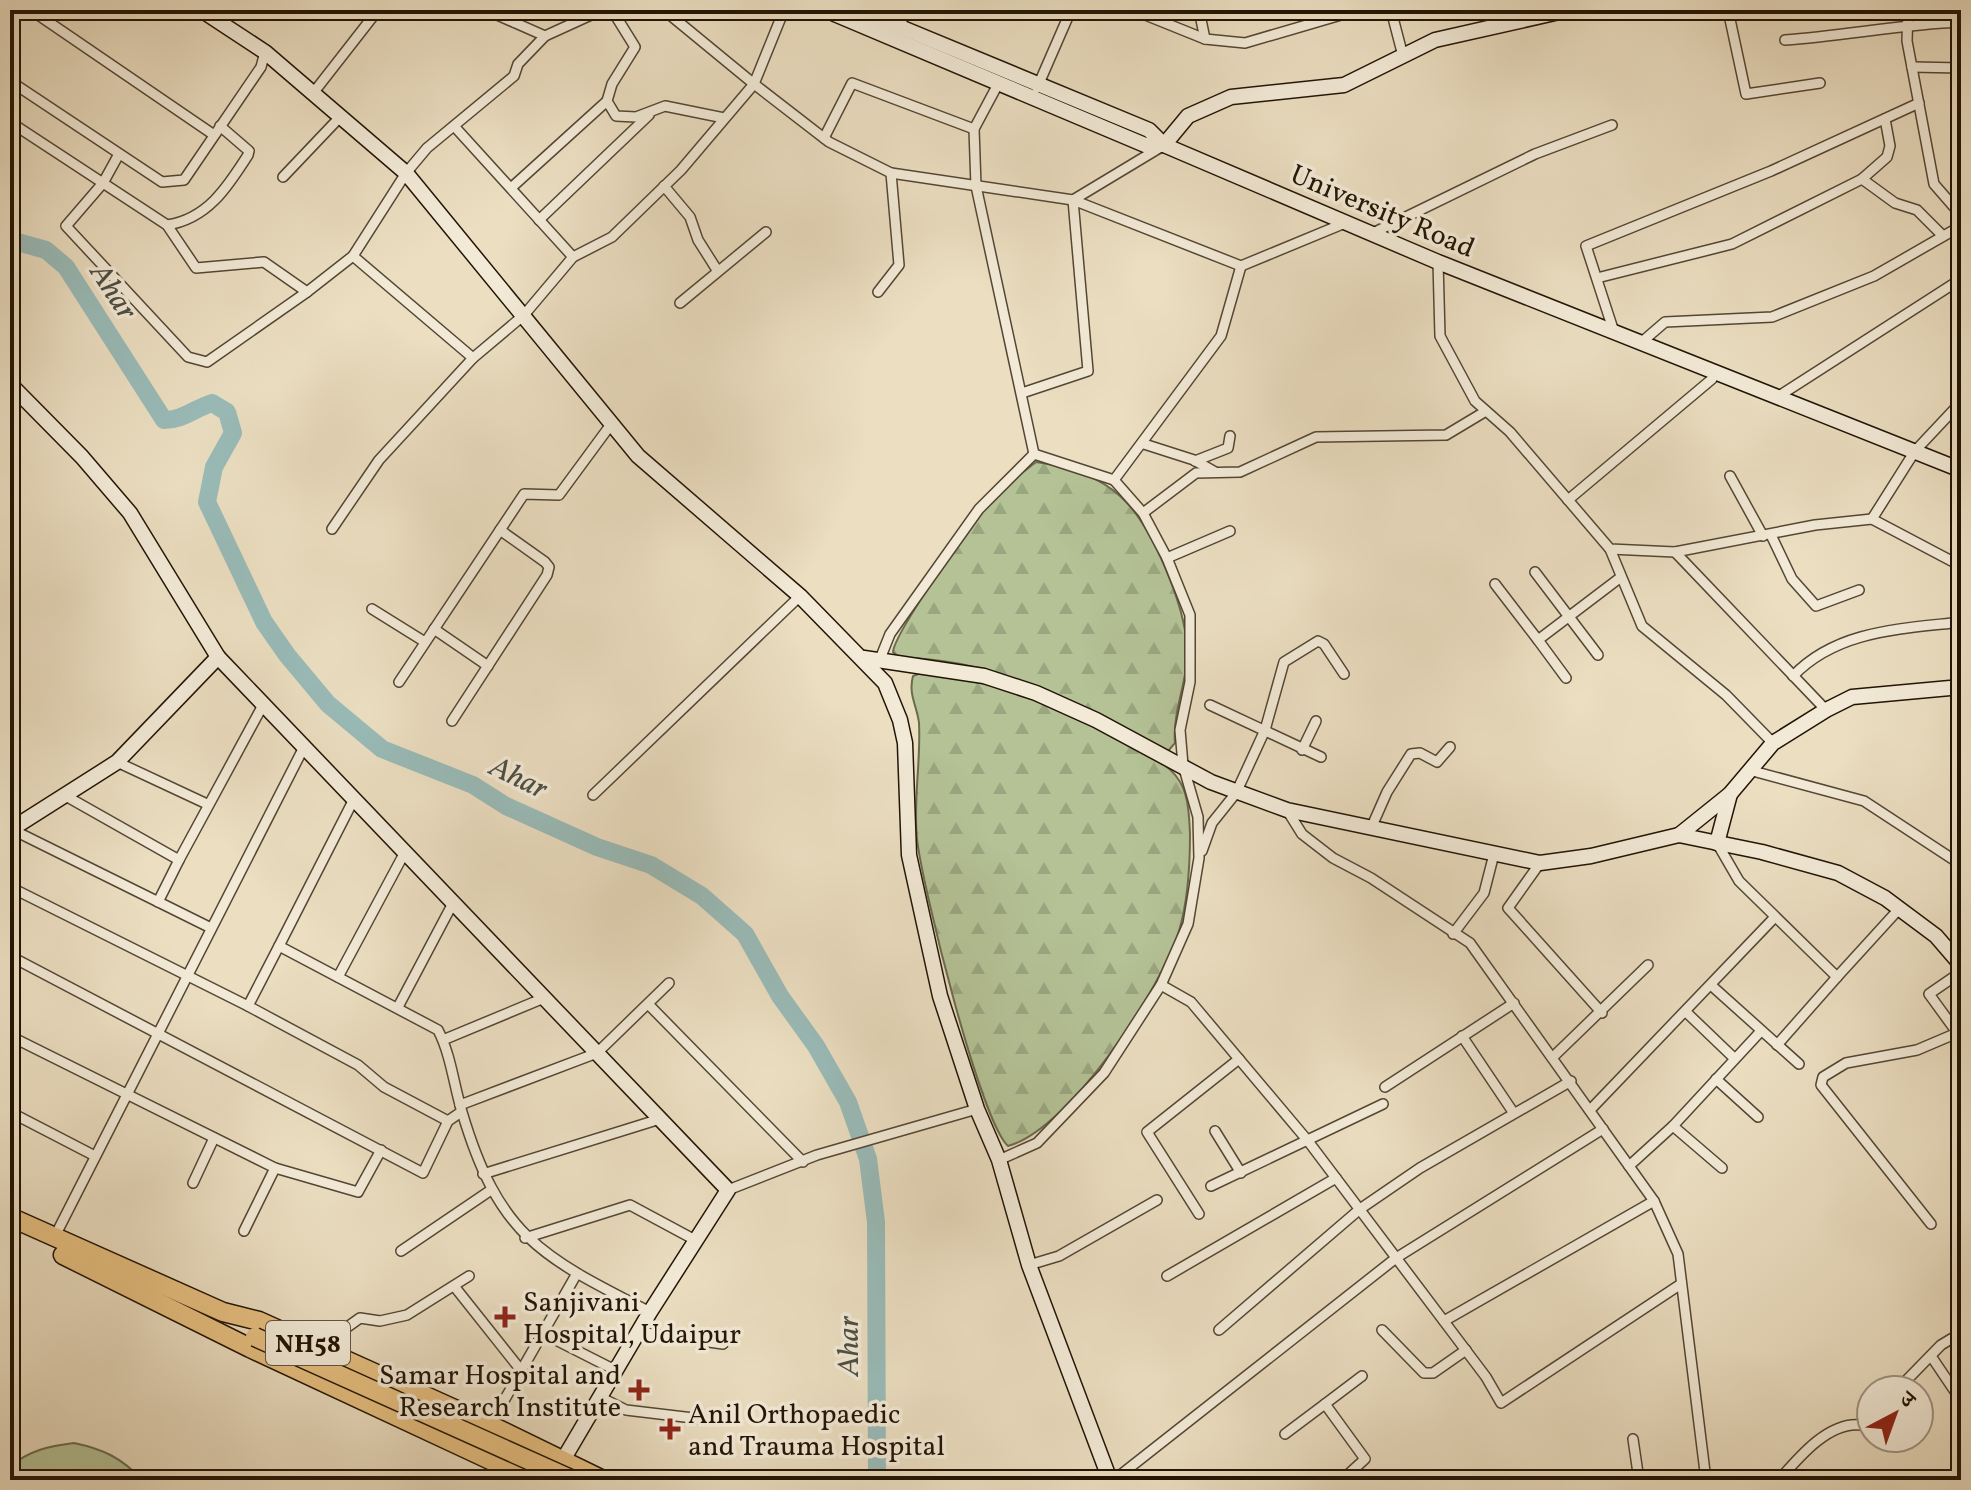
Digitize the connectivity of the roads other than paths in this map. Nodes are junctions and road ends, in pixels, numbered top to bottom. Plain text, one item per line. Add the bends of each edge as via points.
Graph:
1 (31, 10) edge
2 (201, 10) edge
3 (378, 10) edge
4 (486, 10) edge
5 (521, 10) edge
6 (602, 10) edge
7 (612, 10) edge
8 (664, 10) edge
9 (784, 10) edge
10 (825, 10) edge
11 (859, 10) edge
12 (909, 10) edge
13 (1071, 10) edge
14 (1133, 10) edge
15 (1199, 10) edge
16 (1358, 10) edge
17 (1391, 10) edge
18 (1568, 10) edge
19 (1728, 10) edge
20 (1908, 10) edge
21 (1503, 17) edge
22 (514, 22) junction
23 (1961, 22) edge
24 (1907, 24) junction
25 (893, 32) junction
26 (545, 36) junction
27 (1205, 39) junction
28 (1785, 40) dead end
29 (265, 52) junction
30 (1403, 56) junction
31 (1912, 67) junction
32 (1961, 68) edge
33 (10, 81) edge
34 (1820, 83) dead end
35 (754, 84) junction
36 (997, 86) junction
37 (314, 92) junction
38 (1035, 93) junction
39 (607, 101) junction
40 (1919, 103) junction
41 (651, 113) junction
42 (341, 116) junction
43 (724, 118) junction
44 (1885, 119) junction
45 (10, 122) edge
46 (1612, 125) dead end
47 (220, 126) junction
48 (454, 126) junction
49 (974, 129) junction
50 (214, 135) junction
51 (824, 138) junction
52 (1164, 145) junction
53 (119, 154) junction
54 (406, 173) junction
55 (891, 173) junction
56 (283, 177) dead end
57 (1862, 179) junction
58 (103, 183) junction
59 (664, 186) junction
60 (976, 186) junction
61 (511, 188) junction
62 (1073, 200) junction
63 (1961, 215) edge
64 (539, 220) junction
65 (1345, 223) junction
66 (167, 225) junction
67 (1961, 226) edge
68 (766, 232) dead end
69 (1373, 233) junction
70 (1943, 236) junction
71 (353, 256) junction
72 (573, 257) junction
73 (1438, 262) junction
74 (1241, 266) junction
75 (717, 270) junction
76 (1597, 278) junction
77 (1961, 279) edge
78 (307, 292) junction
79 (878, 292) dead end
80 (680, 303) dead end
81 (524, 315) junction
82 (1583, 321) junction
83 (1614, 332) junction
84 (1643, 341) junction
85 (473, 358) junction
86 (1712, 379) junction
87 (10, 384) edge
88 (1022, 393) junction
89 (1779, 396) junction
90 (1961, 402) edge
91 (1486, 411) junction
92 (612, 423) junction
93 (1230, 436) dead end
94 (1144, 444) junction
95 (1034, 454) junction
96 (1912, 455) junction
97 (1195, 461) junction
98 (1961, 470) edge
99 (1215, 473) junction
100 (1730, 476) dead end
101 (1114, 480) junction
102 (1961, 480) edge
103 (1568, 500) junction
104 (1143, 513) junction
105 (1872, 519) junction
106 (332, 529) dead end
107 (500, 530) junction
108 (1230, 531) dead end
109 (1767, 536) junction
110 (1610, 549) junction
111 (1675, 552) junction
112 (1167, 558) junction
113 (1961, 566) edge
114 (1535, 572) dead end
115 (1621, 577) junction
116 (1495, 584) dead end
117 (1859, 590) dead end
118 (800, 596) junction
119 (372, 609) dead end
120 (1569, 617) junction
121 (1961, 622) edge
122 (434, 629) junction
123 (1538, 640) junction
124 (425, 642) junction
125 (1598, 655) dead end
126 (218, 657) junction
127 (872, 659) junction
128 (488, 666) junction
129 (1344, 674) dead end
130 (1793, 676) junction
131 (1566, 678) dead end
132 (399, 682) dead end
133 (1961, 687) edge
134 (263, 705) junction
135 (1210, 705) dead end
136 (1826, 710) junction
137 (452, 721) dead end
138 (1316, 721) dead end
139 (1265, 730) junction
140 (1773, 743) junction
141 (304, 747) junction
142 (1450, 747) dead end
143 (1302, 750) junction
144 (1321, 757) dead end
145 (117, 762) junction
146 (1183, 765) junction
147 (1749, 770) junction
148 (1236, 793) junction
149 (1730, 794) junction
150 (64, 795) junction
151 (593, 795) dead end
152 (354, 799) junction
153 (207, 804) junction
154 (1287, 810) junction
155 (1372, 826) junction
156 (11, 830) edge
157 (1679, 835) junction
158 (1717, 843) junction
159 (405, 852) junction
160 (1494, 854) junction
161 (1199, 858) junction
162 (179, 860) junction
163 (1954, 860) dead end
164 (1540, 863) junction
165 (10, 887) edge
166 (158, 902) junction
167 (453, 903) junction
168 (1899, 909) junction
169 (1775, 917) junction
170 (211, 928) junction
171 (1453, 934) junction
172 (279, 946) junction
173 (10, 956) edge
174 (1648, 965) dead end
175 (1961, 965) edge
176 (1961, 972) edge
177 (188, 976) junction
178 (338, 977) junction
179 (1837, 977) junction
180 (669, 983) dead end
181 (1161, 985) junction
182 (1712, 986) junction
183 (544, 998) junction
184 (1514, 1003) junction
185 (649, 1005) junction
186 (248, 1006) junction
187 (398, 1007) junction
188 (1686, 1012) junction
189 (1602, 1013) junction
190 (1761, 1031) junction
191 (160, 1035) junction
192 (10, 1036) edge
193 (1462, 1036) junction
194 (1959, 1036) edge
195 (443, 1040) junction
196 (1777, 1045) junction
197 (597, 1053) junction
198 (1553, 1057) junction
199 (1734, 1058) junction
200 (1239, 1059) junction
201 (1799, 1064) dead end
202 (1716, 1079) junction
203 (1571, 1081) junction
204 (1385, 1087) dead end
205 (127, 1096) junction
206 (1383, 1104) dead end
207 (460, 1108) junction
208 (977, 1109) junction
209 (1591, 1109) junction
210 (10, 1112) edge
211 (1513, 1112) junction
212 (1758, 1117) dead end
213 (660, 1119) junction
214 (448, 1121) junction
215 (1673, 1126) junction
216 (1603, 1129) junction
217 (1215, 1131) dead end
218 (214, 1138) junction
219 (1308, 1141) junction
220 (381, 1150) junction
221 (95, 1156) junction
222 (999, 1160) junction
223 (803, 1162) junction
224 (1629, 1166) junction
225 (275, 1168) junction
226 (1722, 1168) dead end
227 (1241, 1173) junction
228 (483, 1174) junction
229 (1336, 1178) junction
230 (193, 1183) dead end
231 (1211, 1186) dead end
232 (491, 1190) junction
233 (728, 1190) junction
234 (1157, 1200) dead end
235 (1654, 1201) junction
236 (1360, 1209) junction
237 (1199, 1214) dead end
238 (10, 1217) edge
239 (1931, 1224) dead end
240 (10, 1230) edge
241 (244, 1231) dead end
242 (525, 1238) junction
243 (697, 1241) junction
244 (51, 1243) junction
245 (401, 1251) dead end
246 (1396, 1258) junction
247 (1029, 1265) junction
248 (576, 1275) junction
249 (469, 1276) dead end
250 (1167, 1276) dead end
251 (1681, 1284) junction
252 (454, 1286) junction
253 (223, 1312) junction
254 (650, 1312) junction
255 (1444, 1321) junction
256 (1219, 1330) dead end
257 (1382, 1330) dead end
258 (217, 1331) junction
259 (639, 1332) junction
260 (542, 1333) junction
261 (1961, 1333) edge
262 (255, 1337) junction
263 (723, 1344) dead end
264 (1466, 1350) junction
265 (330, 1353) junction
266 (1931, 1356) junction
267 (520, 1369) junction
268 (615, 1370) junction
269 (1913, 1374) edge
270 (1362, 1376) dead end
271 (1958, 1396) dead end
272 (600, 1397) junction
273 (1325, 1404) junction
274 (710, 1420) dead end
275 (1855, 1424) edge
276 (490, 1425) junction
277 (1285, 1434) dead end
278 (1633, 1439) dead end
279 (563, 1460) junction
280 (1706, 1478) edge
281 (533, 1480) edge
282 (573, 1480) edge
283 (603, 1480) edge
284 (1112, 1480) edge
285 (1342, 1480) edge
286 (1639, 1480) edge
287 (1677, 1480) edge
288 (1779, 1480) edge

1 - 50 street
2 - 29 street
3 - 37 street
4 - 22 street
5 - 22 street
6 - 26 street
7 - 39 street via 635,47
8 - 35 street
9 - 35 street
10 - 25 street, University Road
11 - 25 street, University Road
12 - 25 street
13 - 38 street
14 - 27 street
15 - 27 street
16 - 27 street via 1245,43
17 - 30 street
18 - 21 street
19 - 34 street via 1746,94
20 - 24 street
21 - 30 street
22 - 26 street
23 - 24 street
24 - 28 street
24 - 31 street
25 - 36 street, University Road
25 - 38 street, University Road
26 - 48 street via 518,64 514,76
29 - 37 street
29 - 47 street via 261,67
30 - 52 street via 1344,85 1231,97 1188,116
31 - 32 street
31 - 40 street
33 - 53 street
35 - 43 street
35 - 51 street
36 - 38 street, University Road
36 - 49 street
37 - 42 street
38 - 52 street, University Road via 1149,130
39 - 41 street via 616,116
39 - 61 street
40 - 44 street
40 - 63 street via 1934,184
41 - 43 street via 665,106
41 - 64 street
42 - 54 street
42 - 56 street
43 - 59 street
44 - 57 street via 1887,157
44 - 76 street via 1586,246
45 - 58 street
46 - 69 street via 1535,154
47 - 50 street
47 - 66 street via 248,155 199,216
48 - 54 street
48 - 61 street
49 - 51 street via 852,83
49 - 60 street
50 - 53 street via 184,180 162,182
51 - 55 street
52 - 62 street
52 - 65 street, University Road
53 - 58 street
54 - 71 street
54 - 81 street
55 - 60 street
55 - 79 street via 899,265
57 - 70 street via 1895,203 1917,210
57 - 76 street via 1732,244
58 - 66 street
58 - 78 street via 66,226 188,357 207,362
59 - 72 street via 612,237
59 - 75 street via 690,217
60 - 62 street
60 - 88 street
61 - 64 street
62 - 74 street
62 - 88 street via 1088,371
64 - 72 street
65 - 69 street, University Road
65 - 74 street
66 - 78 street via 196,268 264,262
67 - 70 street
68 - 75 street
69 - 73 street, University Road
70 - 84 street via 1874,276 1772,317 1665,322
71 - 78 street
71 - 85 street
72 - 81 street
73 - 82 street, University Road
73 - 91 street via 1440,336 1475,401
74 - 94 street via 1221,336
75 - 80 street
76 - 83 street
77 - 89 street
81 - 85 street
81 - 92 street
82 - 83 street, University Road
82 - 86 street, University Road
83 - 84 street, University Road
84 - 89 street, University Road
85 - 106 street via 379,460
86 - 96 street, University Road
86 - 103 street
87 - 126 street via 130,513
88 - 95 street
89 - 96 street, University Road
90 - 96 street
91 - 99 street via 1446,435 1316,437 1240,472
91 - 103 street
92 - 107 street via 559,495 524,494
92 - 118 street via 638,456
93 - 97 street via 1228,448
94 - 97 street
94 - 101 street
95 - 101 street
95 - 127 street via 979,509
96 - 98 street, University Road
96 - 102 street, University Road
96 - 105 street
97 - 99 street
99 - 104 street via 1196,473
100 - 109 street
101 - 104 street
103 - 110 street
104 - 112 street
105 - 109 street
105 - 113 street
107 - 122 street
107 - 128 street via 549,567
108 - 112 street
109 - 111 street
109 - 117 street via 1792,579 1816,606
110 - 111 street
110 - 115 street
111 - 130 street
112 - 146 street via 1190,615 1190,682 1180,730
114 - 120 street
115 - 120 street
115 - 140 street via 1642,626 1726,695
116 - 123 street
118 - 127 street
118 - 151 street
119 - 124 street
120 - 123 street
120 - 125 street
121 - 130 street via 1866,633 1812,656
122 - 124 street
122 - 128 street
123 - 131 street
124 - 132 street
126 - 134 street
126 - 145 street
127 - 146 street via 984,676 1036,693
127 - 208 street via 900,720 909,855 940,996
128 - 137 street
129 - 139 street via 1324,644 1313,642 1284,662
130 - 136 street
133 - 136 street via 1852,697
134 - 141 street
134 - 153 street
135 - 139 street
136 - 140 street
138 - 143 street
139 - 143 street
139 - 148 street
140 - 147 street
141 - 152 street
141 - 170 street
142 - 155 street via 1437,762 1411,754
143 - 144 street
145 - 150 street
145 - 153 street
146 - 148 street
146 - 161 street via 1198,817
147 - 149 street
147 - 163 street via 1864,801
148 - 154 street
148 - 161 street via 1212,823
149 - 157 street
149 - 158 street
150 - 156 street
150 - 162 street
152 - 159 street
152 - 172 street
153 - 162 street
154 - 155 street
154 - 171 street via 1302,834 1333,858
155 - 160 street
156 - 166 street
157 - 158 street
157 - 164 street
158 - 168 street via 1838,873
158 - 169 street via 1739,881
159 - 167 street
159 - 178 street
160 - 164 street
160 - 171 street via 1484,893
161 - 181 street via 1188,924
162 - 166 street
164 - 189 street via 1508,908
165 - 177 street
166 - 170 street
167 - 183 street
167 - 187 street
168 - 175 street via 1936,936
168 - 179 street
169 - 179 street
169 - 182 street
170 - 177 street
171 - 184 street via 1470,943
172 - 178 street
172 - 186 street
173 - 191 street
174 - 189 street
176 - 194 street via 1929,994
177 - 186 street
177 - 191 street
178 - 187 street
179 - 196 street
180 - 185 street
181 - 200 street via 1191,1002
181 - 222 street via 1076,1106 1037,1143
182 - 188 street
182 - 190 street
183 - 195 street
183 - 197 street
184 - 193 street
184 - 198 street
185 - 197 street
185 - 223 street
186 - 214 street
187 - 195 street via 438,1030
188 - 199 street
188 - 209 street
189 - 198 street
190 - 196 street
190 - 199 street
191 - 205 street
191 - 220 street
192 - 205 street
193 - 204 street
193 - 211 street
194 - 239 street via 1846,1063 1823,1077 1821,1085
195 - 207 street
196 - 201 street
197 - 207 street
197 - 213 street
198 - 203 street
199 - 202 street
200 - 219 street
200 - 237 street via 1147,1132
202 - 212 street
202 - 215 street
203 - 209 street
203 - 211 street
205 - 218 street
205 - 221 street
206 - 219 street
207 - 214 street
207 - 228 street
208 - 222 street
208 - 223 street
209 - 216 street
210 - 221 street
211 - 236 street
213 - 228 street
213 - 233 street
214 - 220 street via 423,1173
215 - 224 street
215 - 226 street
216 - 224 street
216 - 246 street
217 - 227 street
218 - 225 street
218 - 230 street
219 - 227 street
219 - 229 street
220 - 225 street via 358,1192
221 - 244 street
222 - 247 street
223 - 233 street
224 - 235 street
225 - 241 street
227 - 231 street
228 - 232 street
229 - 236 street
229 - 250 street
232 - 242 street
232 - 245 street
233 - 243 street
234 - 247 street via 1059,1256
235 - 251 street via 1678,1254
235 - 255 street
236 - 246 street
236 - 256 street
238 - 244 highway, NH58
240 - 244 highway, NH58
242 - 243 street via 630,1205
242 - 248 street
243 - 254 street
244 - 253 highway, NH58
244 - 258 highway, NH58
246 - 255 street
246 - 284 street
247 - 284 street
248 - 254 street
248 - 260 street
249 - 252 street
251 - 264 street via 1501,1403
251 - 280 street
252 - 265 street via 407,1315 380,1321 360,1318 339,1333
252 - 267 street
253 - 262 highway
253 - 265 highway, NH58 via 259,1321
254 - 259 street
255 - 264 street
257 - 264 street via 1424,1373 1433,1373
258 - 262 highway
258 - 281 highway, NH58
259 - 263 street
259 - 268 street
260 - 267 street
260 - 268 street
261 - 266 street
262 - 282 highway, bridge
265 - 276 highway, NH58
266 - 269 street
266 - 271 street
267 - 276 street
268 - 272 street
270 - 273 street
272 - 274 street via 626,1410
272 - 279 street
273 - 277 street
273 - 285 street via 1365,1459
275 - 288 street via 1845,1423 1828,1433
276 - 279 highway, NH58
278 - 286 street
279 - 283 highway, NH58
280 - 287 street

